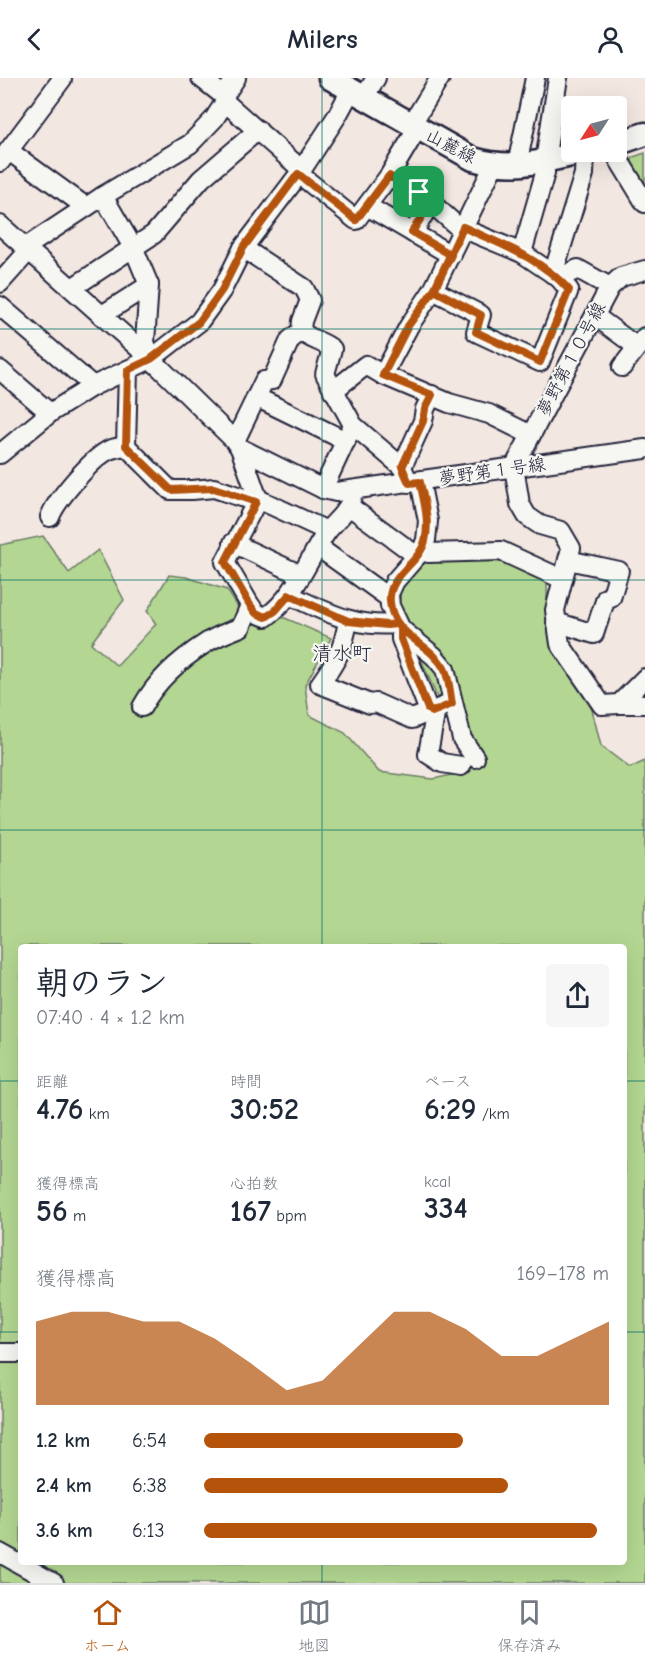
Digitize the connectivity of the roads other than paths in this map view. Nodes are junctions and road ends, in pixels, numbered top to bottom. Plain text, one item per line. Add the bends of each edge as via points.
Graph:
1 (201, 78) edge
2 (236, 78) edge
3 (330, 78) edge
4 (440, 78) edge
5 (535, 78) edge
6 (558, 78) edge
7 (62, 79) edge
8 (364, 88) edge
9 (224, 99) junction
10 (414, 127) junction
11 (258, 130) junction
12 (645, 134) edge
13 (627, 140) edge
14 (4, 156) edge
15 (561, 157) edge
16 (545, 161) junction
17 (585, 162) edge
18 (620, 162) edge
19 (494, 165) junction
20 (517, 165) junction
21 (300, 172) junction
22 (389, 176) junction
23 (104, 196) junction
24 (431, 202) junction
25 (645, 203) edge
26 (367, 206) junction
27 (86, 207) junction
28 (0, 225) edge
29 (463, 227) junction
30 (412, 232) junction
31 (26, 247) junction
32 (243, 248) junction
33 (134, 249) junction
34 (522, 254) junction
35 (451, 255) junction
36 (645, 270) edge
37 (556, 276) junction
38 (0, 284) edge
39 (149, 285) junction
40 (610, 287) junction
41 (72, 288) junction
42 (434, 290) junction
43 (0, 306) edge
44 (102, 315) junction
45 (595, 316) junction
46 (301, 331) junction
47 (641, 342) edge
48 (151, 359) junction
49 (622, 367) dead end
50 (0, 370) edge
51 (128, 370) junction
52 (383, 375) junction
53 (93, 386) junction
54 (333, 391) junction
55 (432, 395) junction
56 (256, 397) junction
57 (50, 413) junction
58 (350, 433) junction
59 (531, 435) junction
60 (237, 445) junction
61 (126, 446) junction
62 (645, 449) edge
63 (0, 454) edge
64 (514, 467) junction
65 (411, 477) junction
66 (323, 489) junction
67 (350, 498) junction
68 (257, 501) junction
69 (50, 517) dead end
70 (323, 539) junction
71 (233, 543) junction
72 (419, 553) junction
73 (568, 560) junction
74 (301, 575) junction
75 (562, 579) junction
76 (289, 595) junction
77 (389, 598) junction
78 (253, 609) junction
79 (348, 621) junction
80 (556, 622) junction
81 (399, 626) junction
82 (645, 678) edge
83 (452, 704) junction
84 (619, 704) junction
85 (645, 704) edge
86 (142, 707) dead end
87 (432, 712) junction
88 (0, 1353) edge
89 (18, 1353) edge
90 (0, 1553) edge
91 (18, 1563) edge
92 (22, 1565) edge
93 (54, 1583) edge

1 - 9 street
2 - 9 street
3 - 8 main road, 山麓線
4 - 10 street
5 - 20 street
6 - 16 street
7 - 14 street
8 - 10 main road, 山麓線
8 - 21 street via 337,116
9 - 11 street
9 - 23 street via 214,118 190,144
10 - 19 main road, 山麓線 via 473,159
10 - 22 street
11 - 21 street
11 - 33 street via 201,179 154,234
12 - 13 main road
14 - 27 street
15 - 16 main road, 山麓線
16 - 20 main road, 山麓線
16 - 34 street
17 - 37 street
18 - 25 street
19 - 20 main road, 山麓線
19 - 29 street
21 - 26 street via 356,220
21 - 32 street
22 - 24 street
22 - 26 street
23 - 27 street
23 - 33 street
24 - 29 street
24 - 30 street
26 - 30 street
27 - 31 street
28 - 31 street
29 - 34 street
29 - 35 street
30 - 35 street
31 - 38 street via 25,255
31 - 41 street
32 - 46 street via 304,288 309,300
32 - 48 street via 222,290 199,322
33 - 39 street
33 - 41 street
34 - 37 street
35 - 42 street
36 - 40 street, 夢野第１０号線 via 621,277
37 - 40 street via 578,269
37 - 42 street via 569,290 540,362 476,332 481,315
39 - 44 street
39 - 48 street via 145,342
40 - 45 street, 夢野第１０号線
41 - 44 street
42 - 52 street via 408,326
43 - 53 street
44 - 48 street
45 - 47 street
45 - 59 street, 夢野第１０号線
46 - 54 street via 332,349 325,374
46 - 56 street via 290,340 272,381 264,381
47 - 49 street
48 - 51 street
48 - 60 street
50 - 57 street
51 - 53 street
51 - 61 street
52 - 54 street via 366,365
52 - 55 street
53 - 57 street
54 - 58 street
55 - 59 street via 489,414
55 - 65 street via 425,409
56 - 58 street
56 - 60 street
57 - 63 street
58 - 65 street
58 - 66 street
59 - 64 street, 夢野第１０号線
60 - 66 street, 夢野第１号線
60 - 68 street
61 - 68 street via 171,490 214,488
61 - 69 street via 107,450 81,474
62 - 64 street, 夢野第１号線
64 - 65 street, 夢野第１号線
64 - 73 street via 520,504 527,516 540,525 561,531 571,548
65 - 67 street, 夢野第１号線
65 - 72 street via 428,521 426,540
66 - 67 street, 夢野第１号線
67 - 70 street
67 - 72 street
68 - 70 street
68 - 71 street
70 - 74 street
70 - 77 street
71 - 74 street
71 - 78 street via 225,562
72 - 75 street via 501,551
72 - 77 street via 395,581
73 - 75 street
73 - 80 street via 619,571 594,634
74 - 76 street
75 - 80 street
76 - 78 street via 266,617
76 - 79 street
77 - 81 street
78 - 86 street via 241,627 207,642 170,672
79 - 81 street
79 - 87 street via 344,645 320,684 412,719
80 - 84 street via 560,644 602,705
81 - 83 street via 445,669
81 - 87 street
82 - 84 street
83 - 87 street
83 - 87 street via 468,762 442,763 428,754 435,715
84 - 85 street
88 - 89 street
90 - 91 street
92 - 93 street

